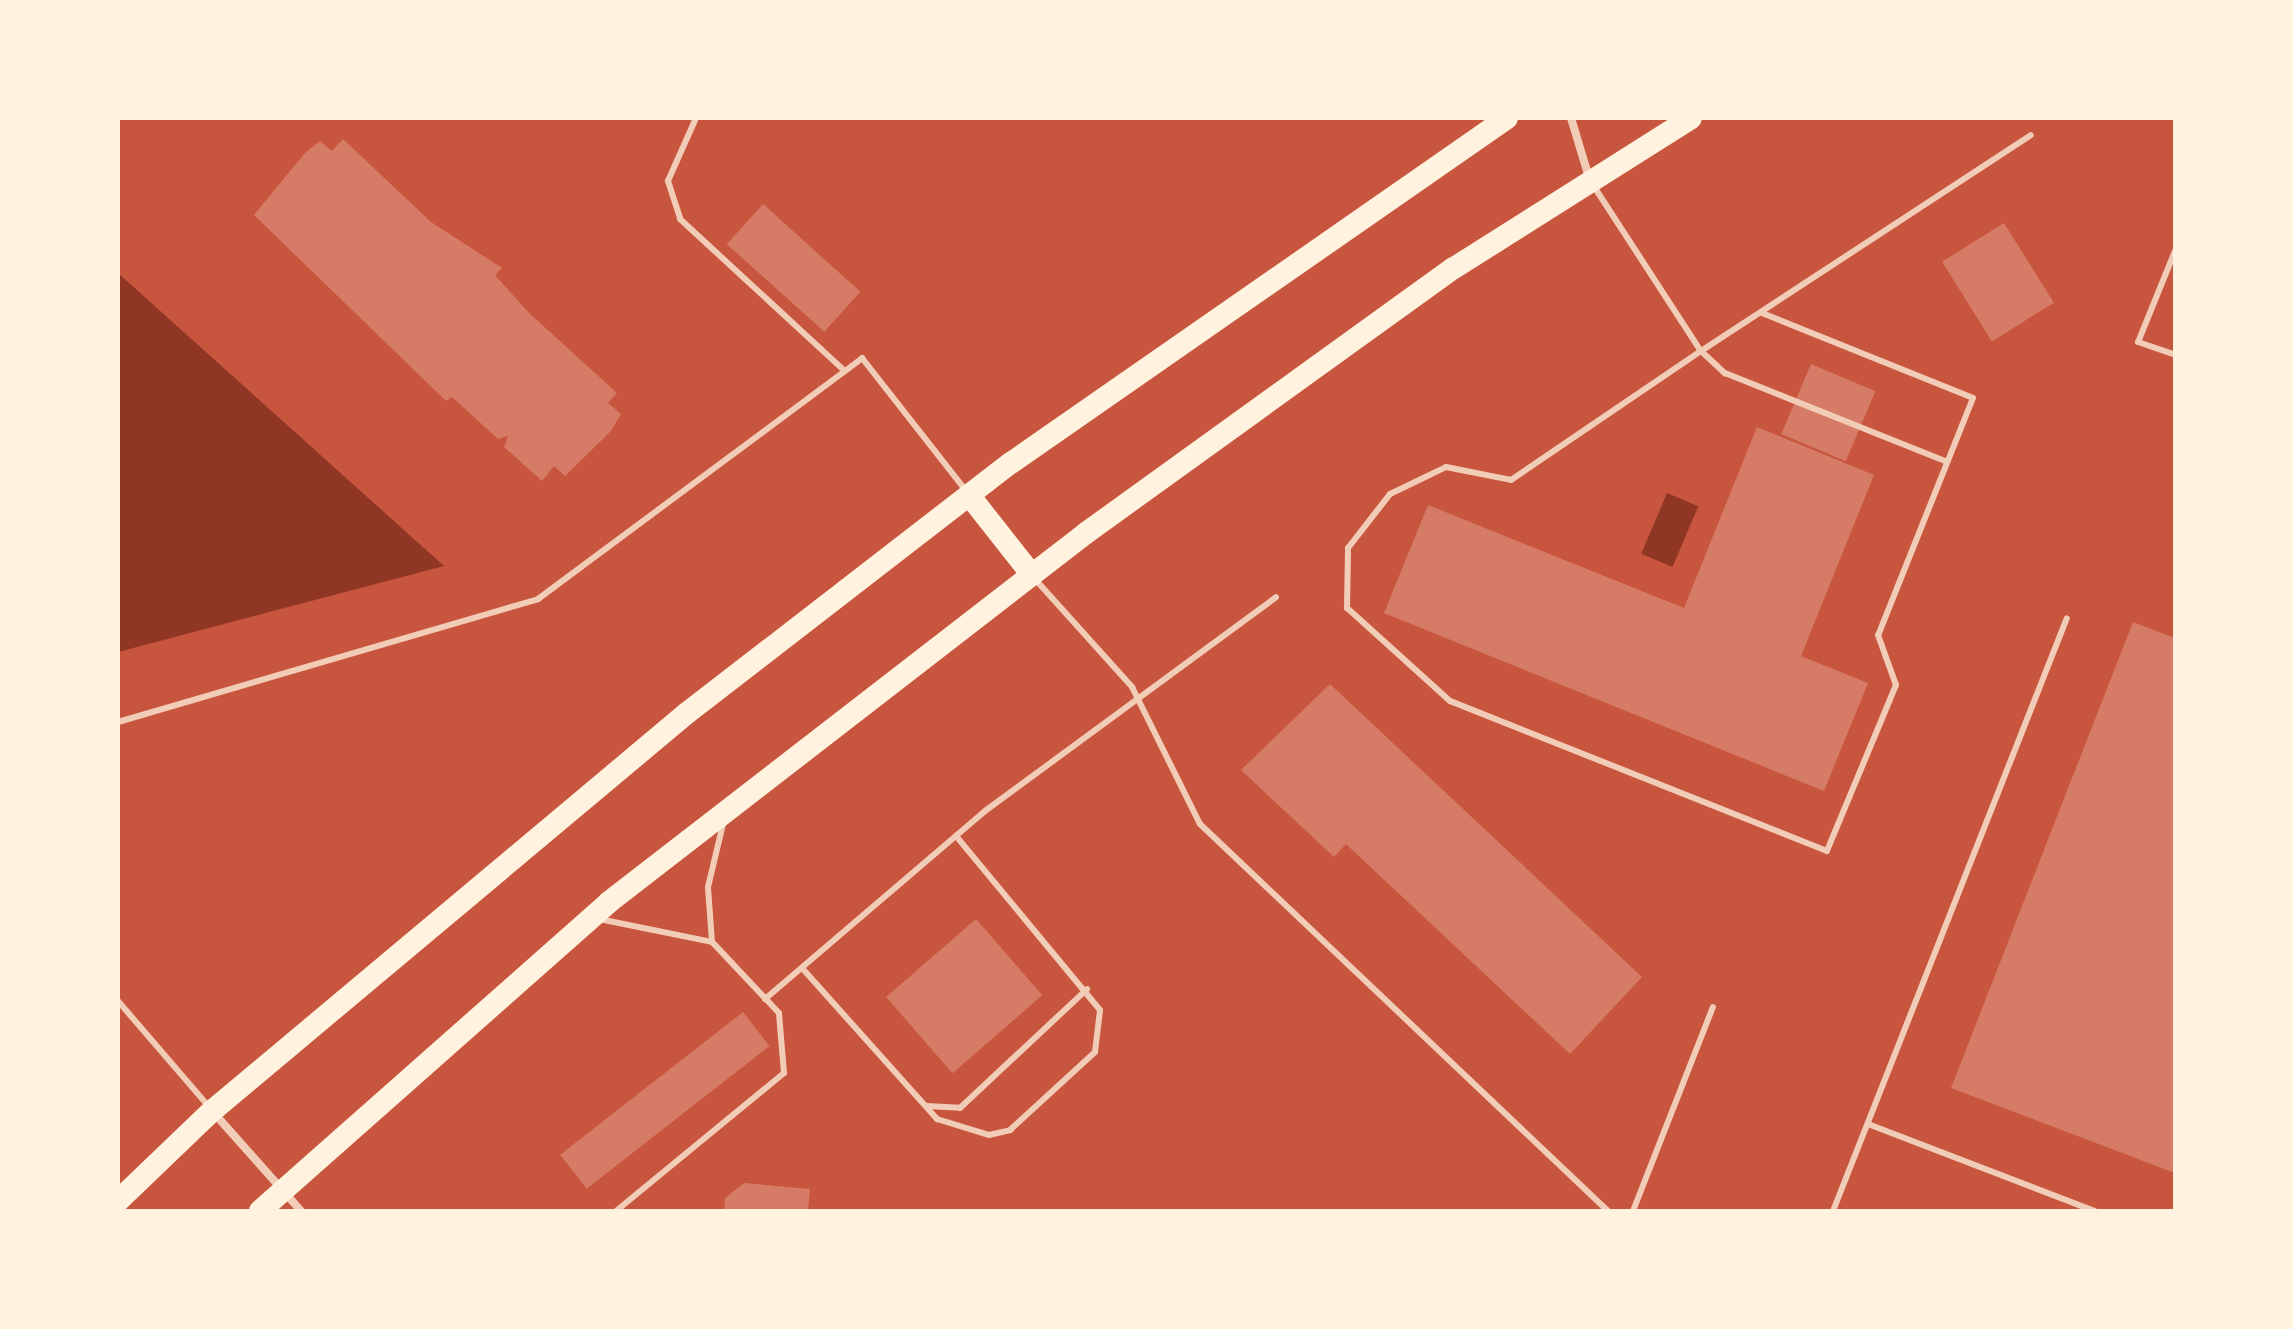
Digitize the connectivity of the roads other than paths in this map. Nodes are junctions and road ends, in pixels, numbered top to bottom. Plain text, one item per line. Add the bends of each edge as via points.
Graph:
1 (696, 118) edge
2 (1507, 118) edge
3 (1571, 118) edge
4 (1691, 118) edge
5 (2031, 135) dead end
6 (1591, 182) junction
7 (2175, 251) edge
8 (2173, 264) edge
9 (1762, 313) junction
10 (1701, 351) junction
11 (2175, 355) edge
12 (845, 371) junction
13 (1947, 462) junction
14 (969, 495) junction
15 (1032, 575) junction
16 (1276, 597) dead end
17 (2067, 618) dead end
18 (1138, 698) junction
19 (118, 722) edge
20 (725, 813) junction
21 (956, 836) junction
22 (591, 918) junction
23 (712, 942) junction
24 (802, 968) junction
25 (1087, 989) junction
26 (765, 999) junction
27 (118, 1001) edge
28 (1713, 1007) dead end
29 (919, 1103) junction
30 (212, 1111) junction
31 (1868, 1124) junction
32 (283, 1190) junction
33 (118, 1201) edge
34 (260, 1211) edge
35 (301, 1211) edge
36 (616, 1211) edge
37 (1608, 1211) edge
38 (1633, 1211) edge
39 (1833, 1211) edge
40 (2095, 1211) edge

1 - 12 lane via 668,181 680,219
2 - 14 highway
3 - 6 street
4 - 6 highway
5 - 9 lane
6 - 10 lane
6 - 15 highway via 1454,268
7 - 8 lane
8 - 11 lane via 2138,342
9 - 10 lane
9 - 13 lane via 1973,398
10 - 13 lane via 1725,373
10 - 13 lane via 1511,480 1446,467 1390,494 1348,548 1347,608 1450,701 1827,851 1896,685 1878,635
12 - 14 lane via 862,358
12 - 19 lane via 538,599
14 - 15 highway
14 - 30 highway via 687,713
15 - 18 lane
15 - 20 highway
16 - 18 lane
17 - 31 lane
18 - 21 lane
18 - 37 lane via 1200,824
20 - 22 highway
20 - 23 lane via 708,887
21 - 24 lane
21 - 25 lane
22 - 23 lane
22 - 32 highway
23 - 26 lane
24 - 26 lane
24 - 29 lane
25 - 29 lane via 960,1108 943,1112
25 - 29 lane via 1100,1010 1095,1052 1010,1130 961,1129
26 - 36 lane via 779,1013 784,1073
27 - 30 lane
28 - 38 lane
30 - 32 street
30 - 33 highway
31 - 39 lane
31 - 40 lane
32 - 34 highway
32 - 35 street

